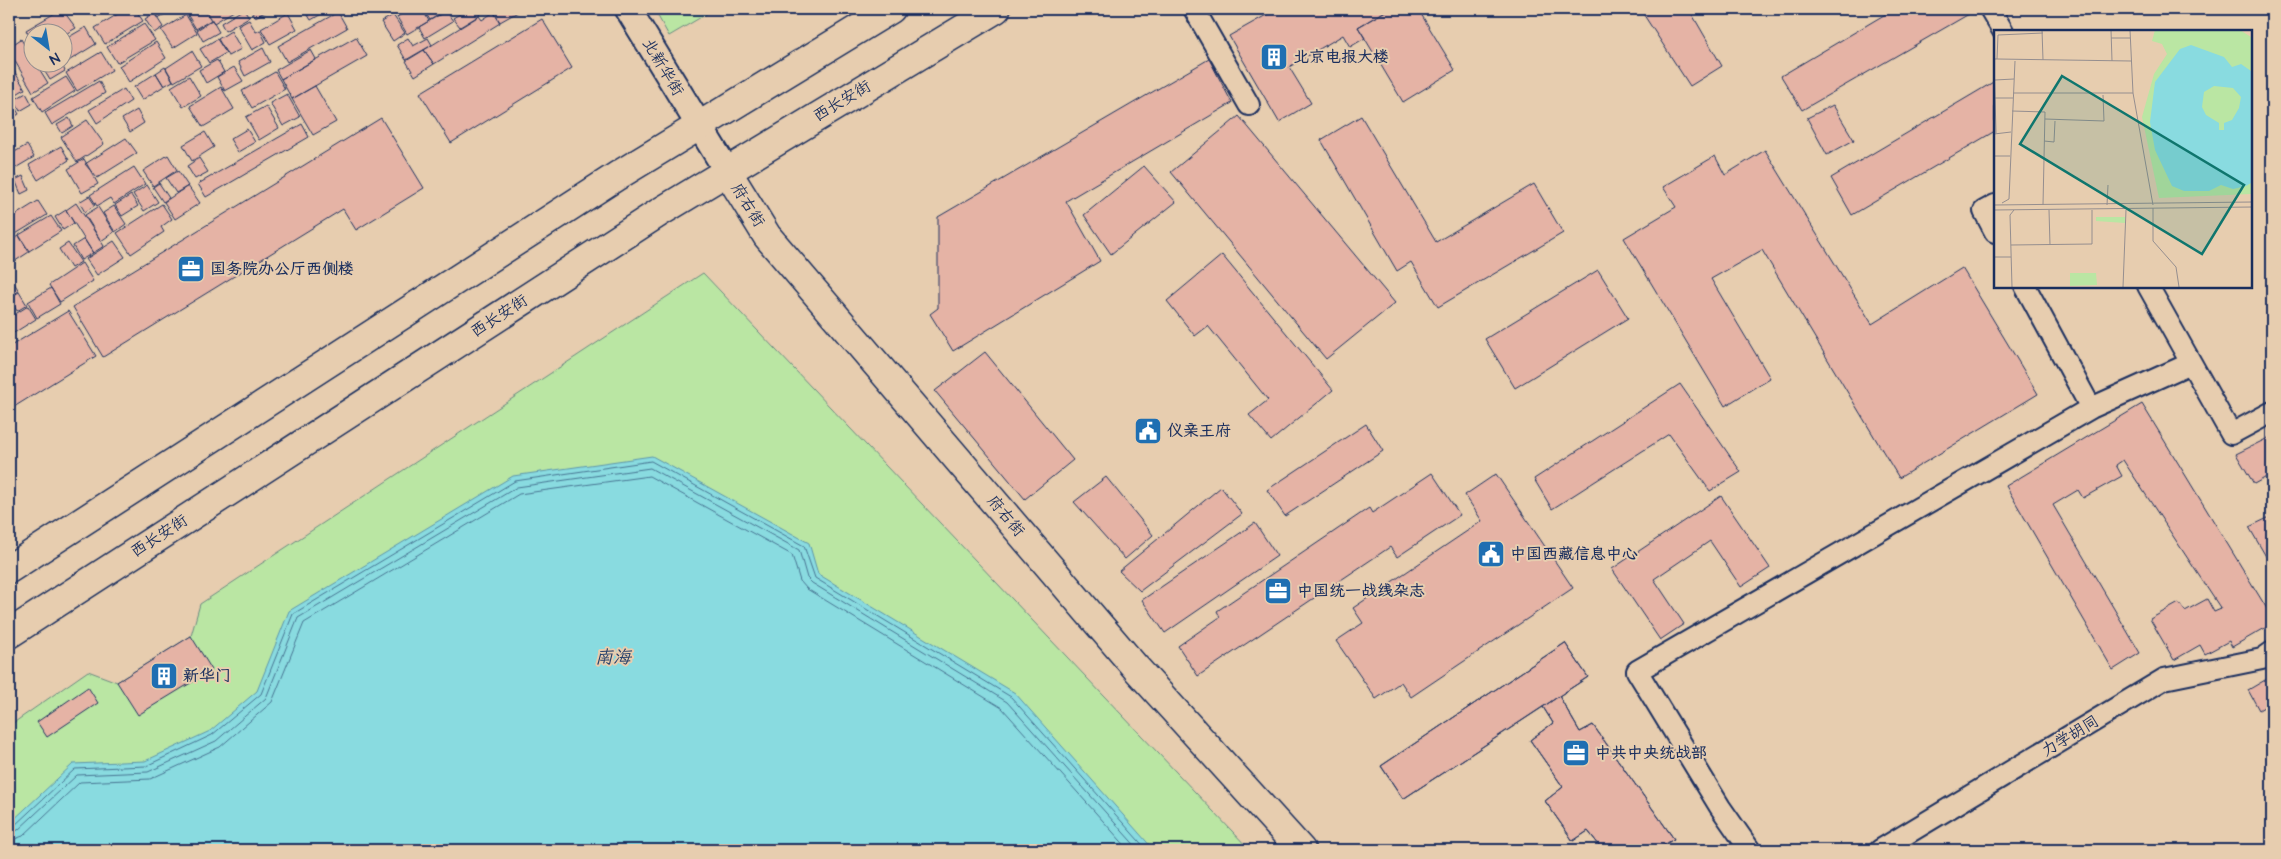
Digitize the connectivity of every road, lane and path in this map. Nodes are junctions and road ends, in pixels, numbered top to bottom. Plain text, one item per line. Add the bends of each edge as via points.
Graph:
1 (628, 9) edge
2 (891, 9) edge
3 (996, 9) edge
4 (1194, 9) edge
5 (1990, 9) edge
6 (2002, 30) edge
7 (1248, 106) dead end
8 (698, 126) junction
9 (726, 171) junction
10 (1994, 206) edge
11 (1994, 230) edge
12 (2026, 288) edge
13 (2149, 288) edge
14 (2191, 363) junction
15 (2091, 408) junction
16 (2272, 412) edge
17 (9, 569) edge
18 (9, 634) edge
19 (2272, 652) edge
20 (1301, 850) edge
21 (1750, 850) edge
22 (1880, 850) edge

1 - 8 street, 北新华街
2 - 8 main road
3 - 9 main road, 西长安街
4 - 7 street
5 - 6 street
8 - 9 street, 北新华街
8 - 17 main road
9 - 18 main road, 西长安街
9 - 20 main road, 府右街 via 767,236 1136,668
10 - 11 street via 1984,211
12 - 15 street
13 - 14 street
14 - 15 street
14 - 16 street via 2230,434
15 - 21 street via 1637,671
19 - 22 street, 力学胡同 via 2262,659 2164,679

